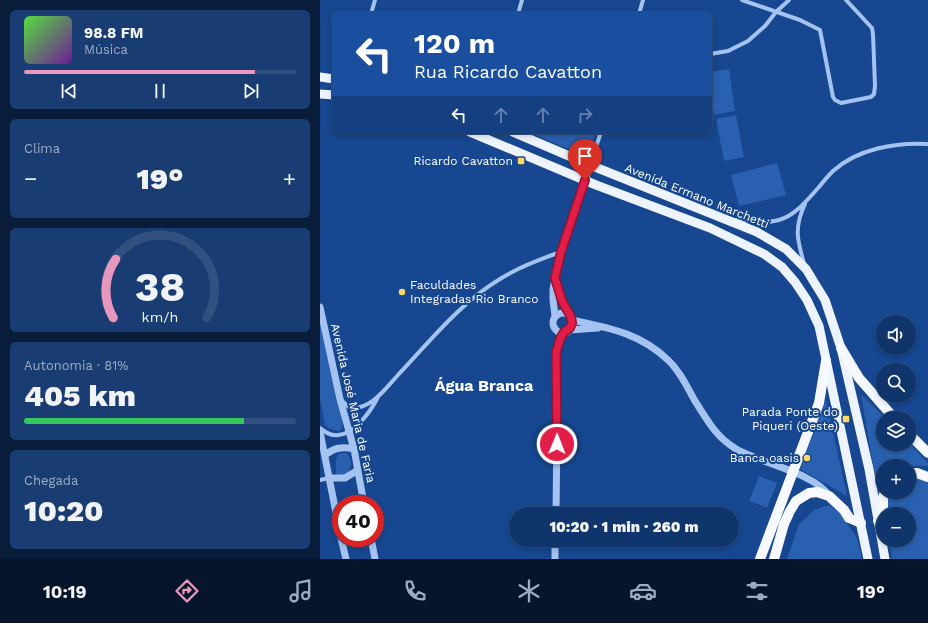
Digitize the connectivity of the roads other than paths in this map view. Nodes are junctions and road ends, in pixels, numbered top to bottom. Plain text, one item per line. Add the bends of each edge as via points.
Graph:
1 (375, 0) edge
2 (522, 0) edge
3 (643, 0) edge
4 (742, 0) edge
5 (789, 0) edge
6 (846, 0) edge
7 (372, 12) edge
8 (519, 12) edge
9 (640, 12) edge
10 (776, 12) junction
11 (712, 54) edge
12 (320, 78) edge
13 (332, 79) edge
14 (320, 94) edge
15 (332, 95) edge
16 (475, 134) edge
17 (518, 134) edge
18 (600, 134) edge
19 (928, 144) edge
20 (590, 165) junction
21 (585, 180) junction
22 (806, 202) junction
23 (727, 220) junction
24 (561, 252) junction
25 (806, 269) junction
26 (555, 278) junction
27 (320, 307) edge
28 (555, 316) junction
29 (570, 318) junction
30 (609, 328) junction
31 (566, 331) junction
32 (841, 348) junction
33 (826, 361) junction
34 (379, 395) junction
35 (340, 399) junction
36 (888, 411) edge
37 (320, 428) edge
38 (349, 431) junction
39 (320, 432) edge
40 (916, 441) edge
41 (354, 449) junction
42 (928, 453) edge
43 (325, 456) junction
44 (358, 470) junction
45 (792, 472) junction
46 (916, 474) edge
47 (928, 476) edge
48 (329, 478) junction
49 (320, 480) edge
50 (332, 495) edge
51 (362, 495) edge
52 (829, 496) junction
53 (556, 507) edge
54 (876, 509) edge
55 (861, 523) junction
56 (343, 547) edge
57 (373, 547) edge
58 (555, 547) edge
59 (883, 547) edge
60 (346, 559) edge
61 (375, 559) edge
62 (555, 559) edge
63 (760, 559) edge
64 (774, 559) edge
65 (868, 559) edge
66 (885, 559) edge

1 - 7 street
2 - 8 street
3 - 9 street
4 - 10 street
5 - 10 street
6 - 10 street via 872,28 875,86 874,94 869,98 841,102 835,100 820,30
10 - 11 street via 748,41 728,51
12 - 13 main road
14 - 15 main road
16 - 21 main road, Avenida Ermano Marchetti
17 - 20 main road, Avenida Ermano Marchetti
18 - 20 street
19 - 22 street via 885,147 848,161 834,171
20 - 21 street
20 - 23 main road, Avenida Ermano Marchetti
21 - 24 street
21 - 33 main road, Avenida Ermano Marchetti via 710,228 764,254 782,267 807,300 819,326
22 - 23 street via 779,220
22 - 25 street via 799,215 797,232
23 - 25 main road, Avenida Ermano Marchetti via 772,239
24 - 26 street
24 - 34 street via 518,268 470,301 443,326
25 - 32 main road, Avenida Ermano Marchetti via 825,300
26 - 28 street
26 - 29 street
27 - 35 street, Avenida José Maria de Faria
28 - 29 street via 563,313
28 - 31 street via 553,326 557,331
29 - 30 street
29 - 31 street via 572,326
30 - 31 street
30 - 45 street via 642,340 669,361 720,438 739,451
31 - 53 street via 556,353
32 - 36 highway via 859,378
32 - 54 main road, Avenida Ermano Marchetti
33 - 45 highway via 819,403
33 - 55 main road, Avenida Ermano Marchetti
34 - 35 street via 365,405 355,408 347,406
34 - 38 street via 368,413
35 - 38 street, Avenida José Maria de Faria
37 - 38 street via 334,435
38 - 41 street, Avenida José Maria de Faria
39 - 43 street
40 - 42 highway
41 - 43 street via 335,448
41 - 44 street, Avenida José Maria de Faria
43 - 48 street
44 - 48 street via 345,478
44 - 51 street, Avenida José Maria de Faria
45 - 52 street via 826,490
45 - 63 highway
46 - 47 highway
48 - 49 street
48 - 50 street
52 - 55 highway via 849,518
52 - 64 highway via 817,492 809,493 796,501 784,524
55 - 65 main road, Avenida Ermano Marchetti
56 - 60 street
57 - 61 street
58 - 62 street
59 - 66 main road, Avenida Ermano Marchetti

